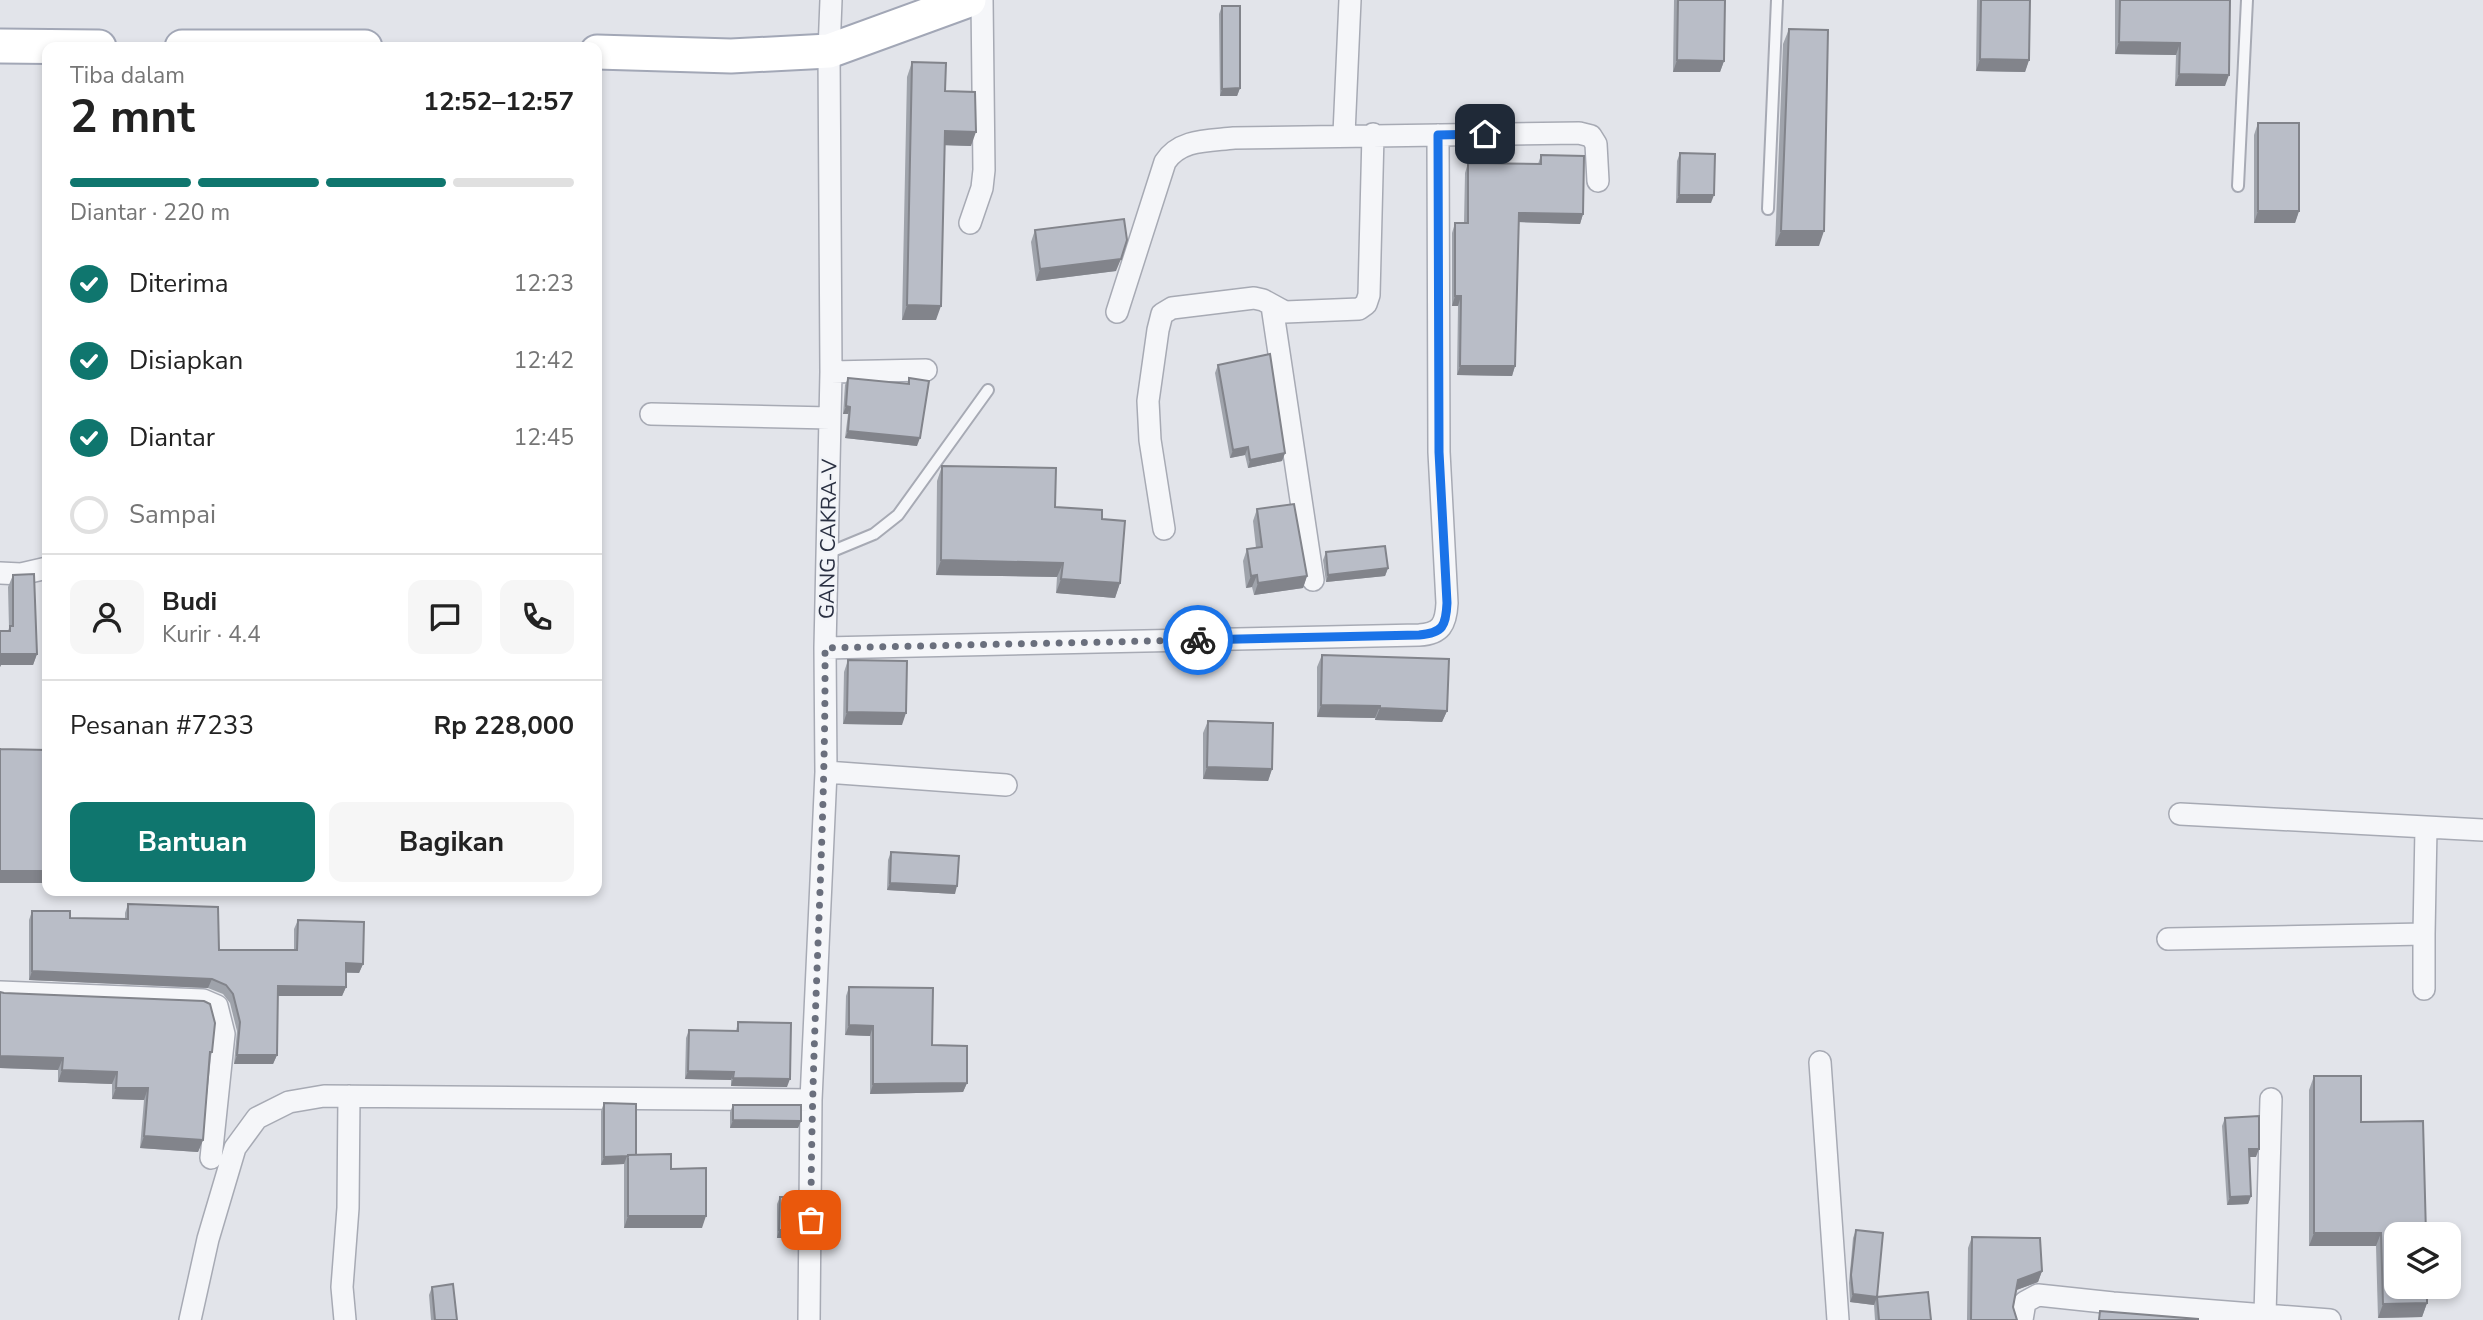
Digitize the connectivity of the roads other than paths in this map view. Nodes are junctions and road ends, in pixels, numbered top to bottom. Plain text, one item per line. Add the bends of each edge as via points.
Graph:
1 (831, 0) edge
2 (969, 0) edge
3 (982, 0) edge
4 (1350, 0) edge
5 (1777, 0) edge
6 (2247, 0) edge
7 (0, 46) edge
8 (42, 46) edge
9 (829, 51) junction
10 (602, 52) edge
11 (1344, 134) junction
12 (1373, 134) junction
13 (1438, 135) junction
14 (1598, 181) dead end
15 (2238, 186) dead end
16 (1768, 209) dead end
17 (970, 223) dead end
18 (1272, 306) junction
19 (1117, 312) dead end
20 (926, 370) dead end
21 (831, 372) junction
22 (988, 390) dead end
23 (651, 414) dead end
24 (830, 418) junction
25 (1164, 529) dead end
26 (828, 553) junction
27 (42, 569) edge
28 (0, 573) edge
29 (1313, 580) dead end
30 (825, 648) junction
31 (826, 772) junction
32 (1006, 785) dead end
33 (2180, 814) dead end
34 (2426, 828) junction
35 (2483, 830) edge
36 (2424, 934) junction
37 (2168, 939) dead end
38 (2424, 989) dead end
39 (0, 992) edge
40 (1821, 1062) dead end
41 (349, 1097) junction
42 (2271, 1099) dead end
43 (811, 1100) junction
44 (211, 1158) dead end
45 (2265, 1314) junction
46 (190, 1320) edge
47 (345, 1320) edge
48 (809, 1320) edge
49 (1838, 1320) edge
50 (2022, 1320) edge
51 (2330, 1320) edge

1 - 9 street, GANG CAKRA-V
2 - 9 main road
3 - 17 street via 984,170
4 - 11 street
5 - 16 lane
6 - 15 lane
7 - 8 main road
9 - 10 main road via 731,56
9 - 21 street, GANG CAKRA-V
11 - 12 street
11 - 19 street via 1234,138 1184,144 1172,151
12 - 13 street
12 - 18 street via 1366,304 1359,309 1285,312
13 - 14 street via 1591,136 1596,144
13 - 30 street via 1439,452 1447,603 1442,628 1405,636
18 - 25 street via 1254,298 1172,308 1162,314 1148,401
18 - 29 street
20 - 21 street
21 - 24 street, GANG CAKRA-V
22 - 26 lane via 898,515 874,534
23 - 24 street
24 - 26 street, GANG CAKRA-V
26 - 30 street, GANG CAKRA-V
27 - 28 street
30 - 31 street, GANG CAKRA-V
31 - 32 street
31 - 43 street, GANG CAKRA-V
33 - 34 street
34 - 35 street
34 - 36 street
36 - 37 street
36 - 38 street
39 - 44 street via 203,1000 217,1006 224,1034
40 - 49 street
41 - 43 street
41 - 46 street via 289,1102 257,1118 242,1138 208,1239
41 - 47 street via 342,1286
42 - 45 street
43 - 48 street, GANG CAKRA-V
45 - 50 street via 2038,1295 2025,1302
45 - 51 street

